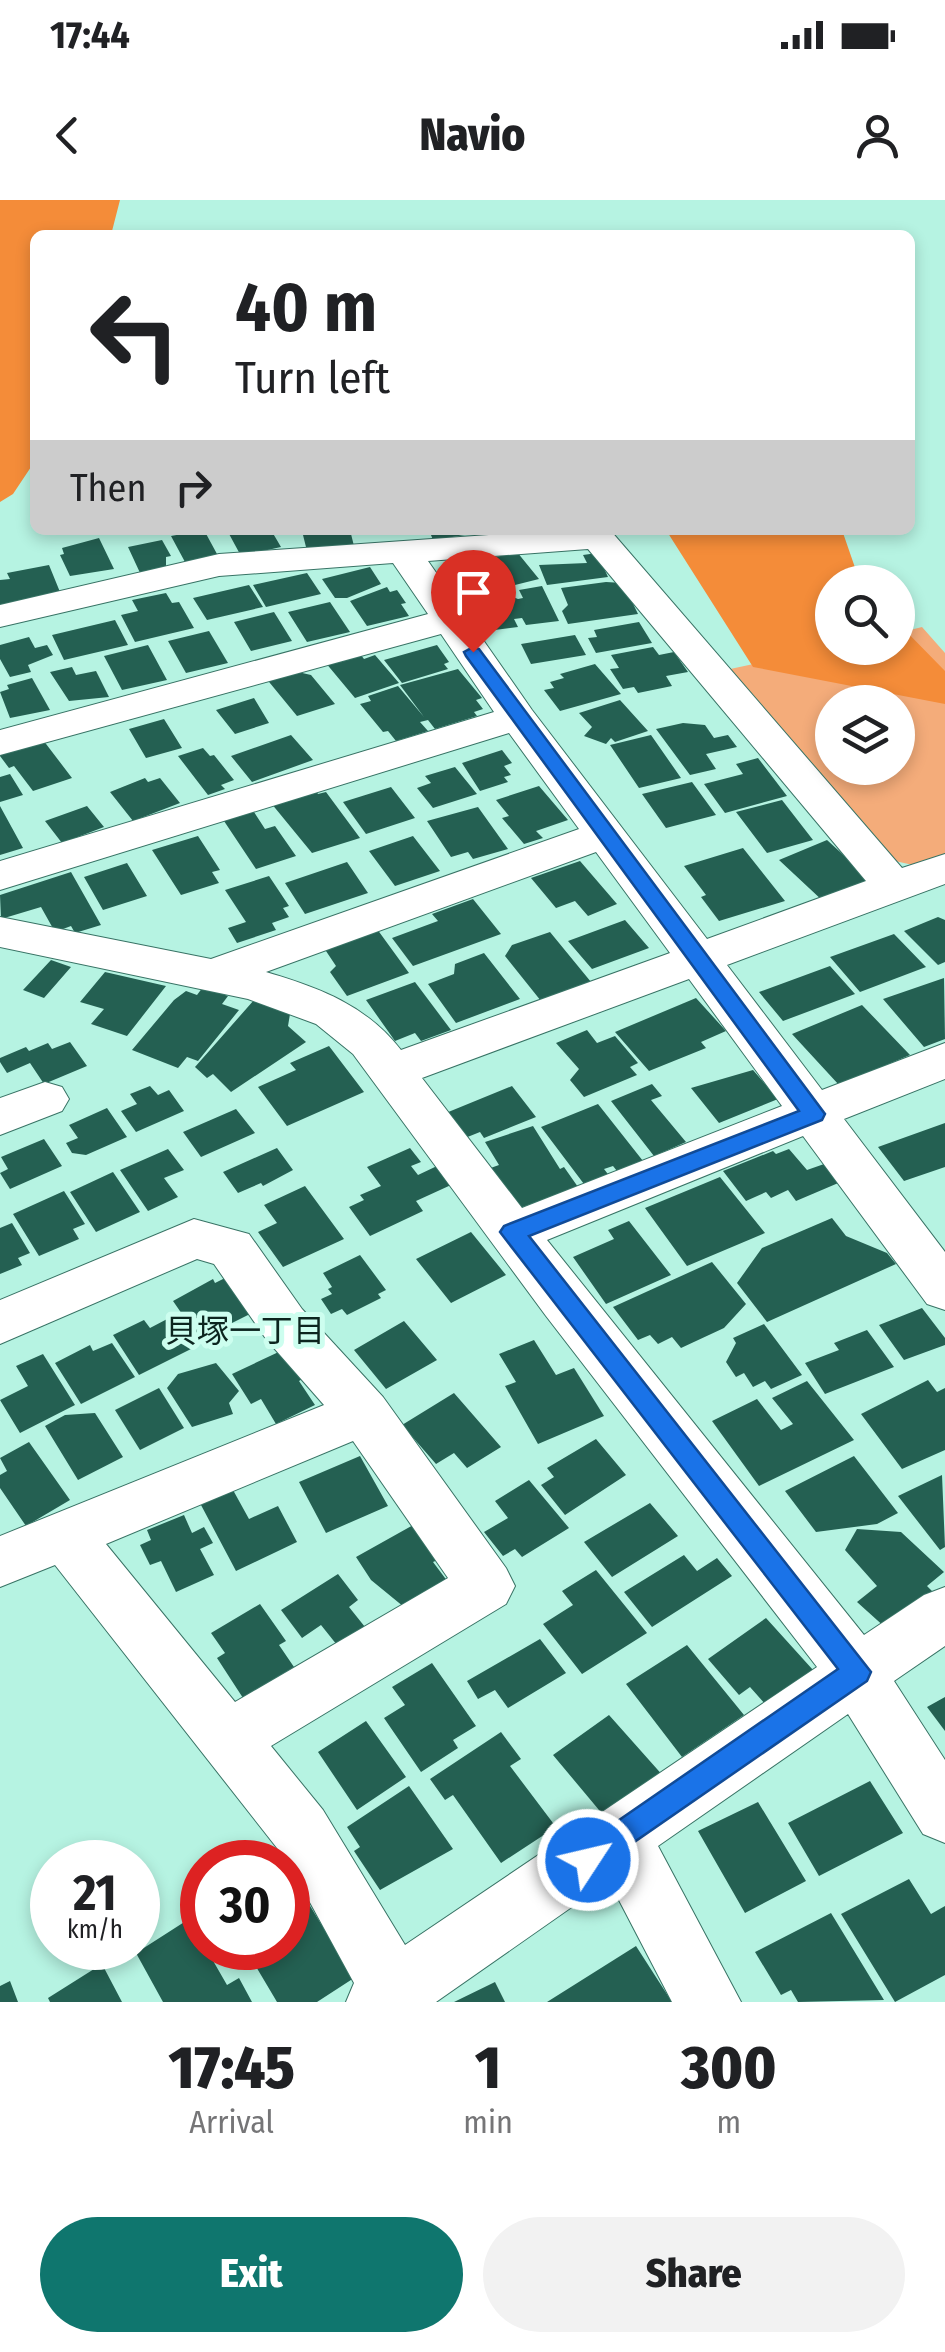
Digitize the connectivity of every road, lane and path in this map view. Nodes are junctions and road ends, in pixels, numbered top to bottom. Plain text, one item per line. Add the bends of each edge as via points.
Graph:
1 (404, 553) junction
2 (0, 616) edge
3 (450, 620) junction
4 (518, 718) junction
5 (0, 743) edge
6 (605, 834) junction
7 (945, 868) edge
8 (0, 876) edge
9 (894, 887) junction
10 (0, 932) edge
11 (48, 945) junction
12 (699, 960) junction
13 (0, 962) edge
14 (209, 976) junction
15 (945, 1060) edge
16 (392, 1072) junction
17 (45, 1099) dead end
18 (814, 1114) junction
19 (0, 1118) edge
20 (512, 1232) junction
21 (945, 1290) edge
22 (0, 1324) edge
23 (364, 1413) junction
24 (67, 1538) junction
25 (0, 1562) edge
26 (945, 1613) edge
27 (857, 1672) junction
28 (227, 1739) junction
29 (945, 1813) edge
30 (619, 1837) junction
31 (387, 1997) edge
32 (708, 2002) edge

1 - 2 street via 220,565
1 - 3 street
1 - 9 street via 598,538
3 - 4 street
3 - 5 street
4 - 6 street
4 - 8 street
6 - 12 street
6 - 14 street
7 - 9 street
9 - 12 street
10 - 11 street
11 - 13 street
11 - 14 street
12 - 16 street
12 - 18 street
14 - 16 street via 334,1014
15 - 18 street
16 - 20 street
17 - 19 street
18 - 20 street
18 - 21 street
20 - 27 street
22 - 23 street via 194,1239 230,1248 284,1324
23 - 24 street
23 - 28 street via 486,1586
24 - 25 street
24 - 28 street
26 - 27 street
27 - 29 street
27 - 30 street
28 - 31 street via 301,1832
30 - 31 street
30 - 32 street

